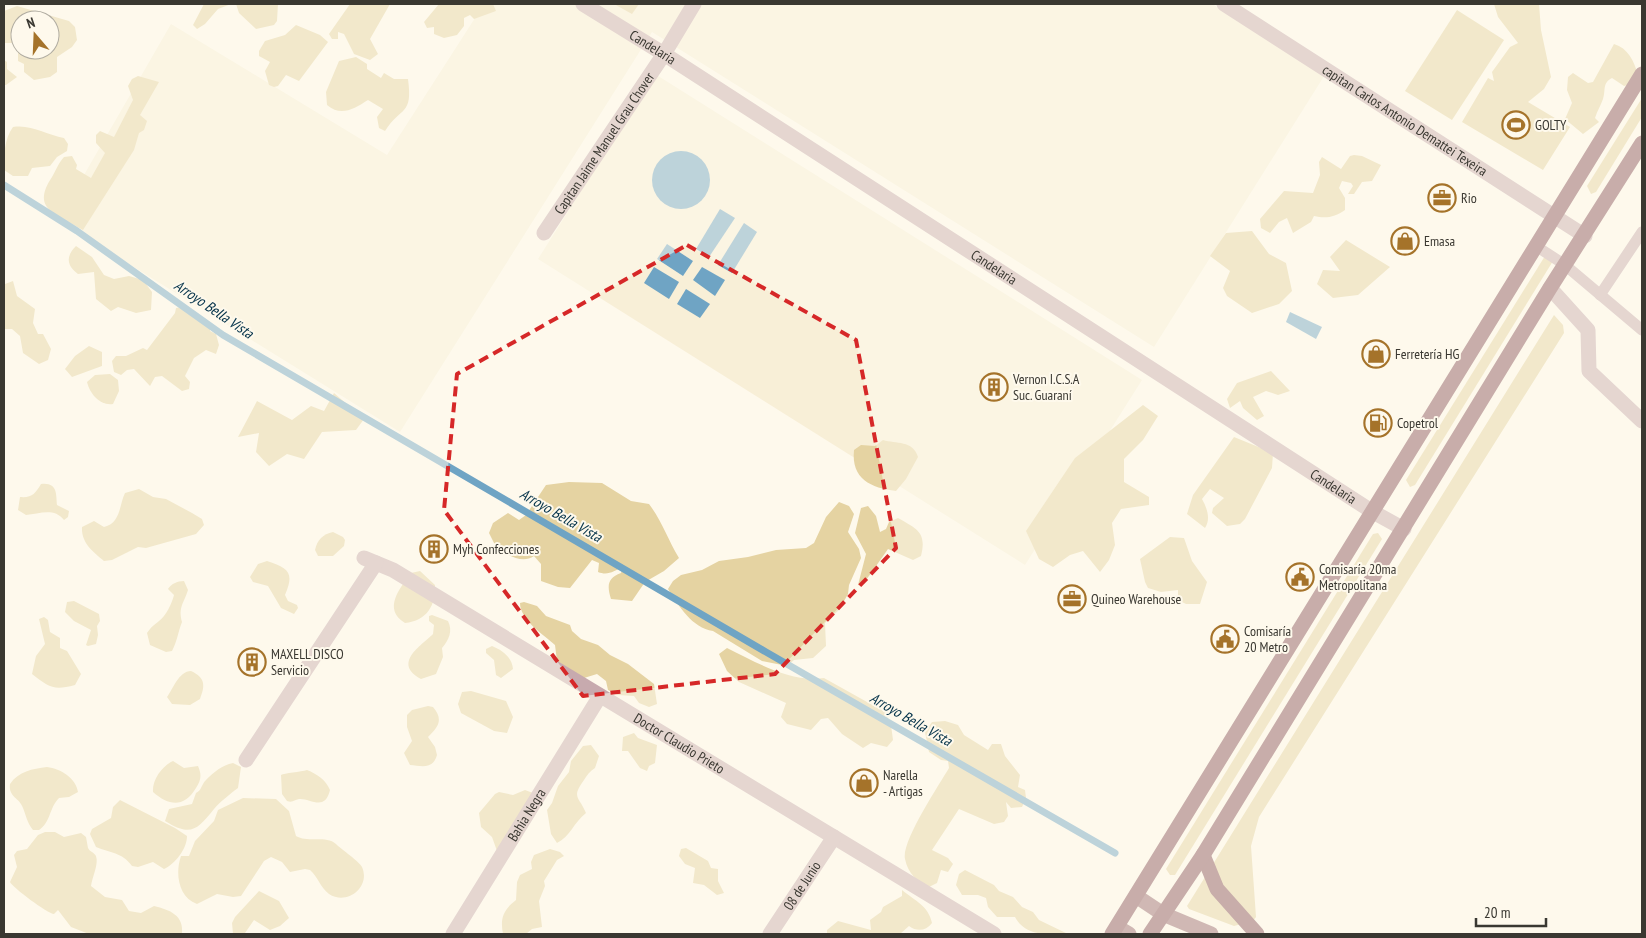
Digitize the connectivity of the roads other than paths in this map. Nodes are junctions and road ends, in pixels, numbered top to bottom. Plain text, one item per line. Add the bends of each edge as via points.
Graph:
1 (583, 4) edge
2 (694, 4) edge
3 (1224, 4) edge
4 (664, 54) junction
5 (1642, 74) edge
6 (1642, 143) edge
7 (1554, 218) junction
8 (544, 232) dead end
9 (1642, 232) edge
10 (1585, 236) junction
11 (1536, 246) junction
12 (1565, 265) junction
13 (1550, 288) junction
14 (1600, 295) junction
15 (1642, 330) edge
16 (1642, 421) edge
17 (1373, 512) junction
18 (1404, 529) junction
19 (600, 696) junction
20 (246, 760) dead end
21 (834, 837) junction
22 (1202, 855) junction
23 (1136, 896) junction
24 (1163, 914) junction
25 (1120, 932) edge
26 (453, 934) edge
27 (770, 934) edge
28 (994, 934) edge
29 (1150, 934) edge
30 (1211, 934) edge
31 (1257, 934) edge

1 - 4 street, Candelaria
2 - 4 street, Capitan Jaime Manuel Grau Chover
3 - 7 street, capitan Carlos Antonio Demattei Texeira
4 - 8 street, Capitan Jaime Manuel Grau Chover
4 - 17 street, Candelaria
5 - 7 highway
6 - 10 highway
7 - 10 street, capitan Carlos Antonio Demattei Texeira
7 - 11 highway
9 - 14 lane
10 - 12 highway
11 - 12 lane
11 - 17 highway
12 - 13 highway
12 - 14 lane
13 - 16 street via 1588,330 1588,371
13 - 18 highway
14 - 15 lane
17 - 18 street, Candelaria
17 - 23 highway
18 - 22 highway
19 - 20 street, Doctor Claudio Prieto via 393,570 370,561
19 - 21 street, Doctor Claudio Prieto
19 - 26 street, Bahia Negra
21 - 27 street, 08 de Junio
21 - 28 street, Doctor Claudio Prieto
22 - 24 highway
22 - 31 highway via 1218,889
23 - 24 main road
23 - 25 highway
24 - 29 highway
24 - 30 main road

